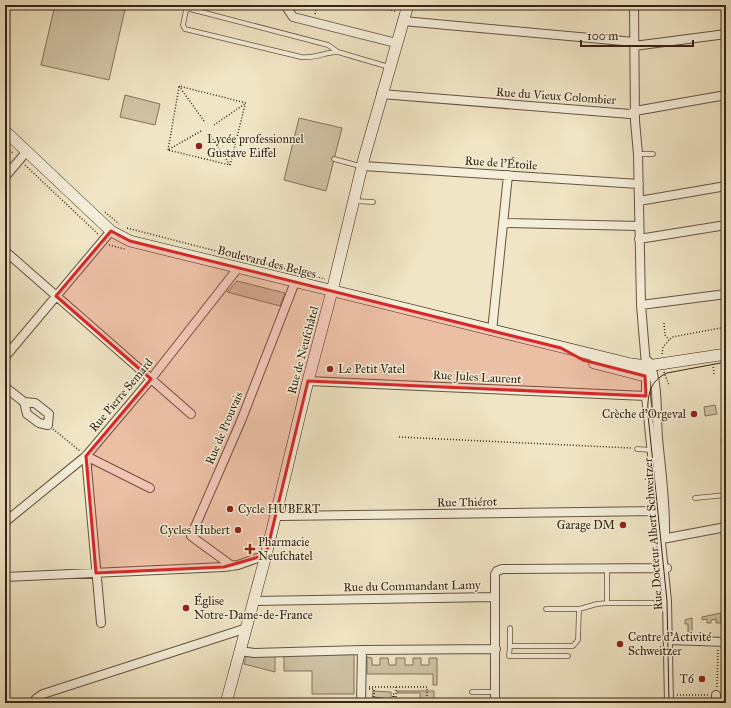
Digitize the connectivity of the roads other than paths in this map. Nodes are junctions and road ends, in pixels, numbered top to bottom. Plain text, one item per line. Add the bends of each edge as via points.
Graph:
1 (285, 5) edge
2 (634, 5) edge
3 (405, 14) edge
4 (726, 34) edge
5 (396, 43) junction
6 (634, 44) junction
7 (338, 52) junction
8 (389, 67) junction
9 (381, 94) junction
10 (726, 95) edge
11 (635, 111) junction
12 (9, 128) edge
13 (27, 151) junction
14 (638, 154) junction
15 (653, 154) dead end
16 (334, 159) dead end
17 (363, 166) junction
18 (508, 175) junction
19 (5, 177) edge
20 (639, 184) junction
21 (726, 186) edge
22 (354, 201) junction
23 (639, 201) junction
24 (373, 202) dead end
25 (503, 223) junction
26 (639, 226) junction
27 (726, 226) edge
28 (111, 231) junction
29 (639, 239) junction
30 (5, 251) edge
31 (238, 268) junction
32 (295, 282) junction
33 (333, 286) junction
34 (726, 294) edge
35 (56, 296) junction
36 (641, 305) junction
37 (492, 331) junction
38 (726, 354) edge
39 (5, 357) edge
40 (647, 369) junction
41 (151, 378) junction
42 (308, 381) junction
43 (5, 387) edge
44 (646, 396) junction
45 (24, 402) junction
46 (191, 414) dead end
47 (637, 449) road end
48 (652, 450) junction
49 (86, 456) junction
50 (150, 488) dead end
51 (726, 495) edge
52 (695, 498) dead end
53 (658, 511) junction
54 (276, 515) junction
55 (5, 522) edge
56 (726, 527) edge
57 (663, 539) junction
58 (266, 555) junction
59 (232, 566) junction
60 (665, 568) junction
61 (607, 569) junction
62 (96, 573) junction
63 (5, 577) edge
64 (496, 597) junction
65 (254, 601) junction
66 (607, 602) junction
67 (653, 603) dead end
68 (546, 608) dead end
69 (579, 609) junction
70 (101, 623) dead end
71 (247, 628) junction
72 (510, 628) dead end
73 (670, 641) junction
74 (722, 642) edge
75 (510, 646) junction
76 (496, 649) junction
77 (362, 650) junction
78 (240, 651) junction
79 (568, 656) dead end
80 (472, 692) dead end
81 (495, 692) junction
82 (674, 699) edge
83 (36, 701) edge
84 (226, 703) edge
85 (361, 703) edge
86 (495, 703) edge
87 (669, 703) edge

1 - 5 street via 293,17
2 - 6 street
3 - 5 main road, Rue de Neufchâtel
3 - 6 street
4 - 6 street
5 - 8 main road, Rue de Neufchâtel
6 - 11 street
7 - 7 lane via 309,58 185,29 183,25 186,10 328,45
7 - 8 lane
8 - 9 main road, Rue de Neufchâtel
9 - 11 street, Rue du Vieux Colombier via 630,114
9 - 17 main road, Rue de Neufchâtel
10 - 11 street, Rue du Vieux Colombier
11 - 14 street
12 - 13 main road, Boulevard des Belges
13 - 19 street
13 - 28 main road, Boulevard des Belges
14 - 15 lane
14 - 20 street
16 - 17 lane
17 - 18 street, Rue de l'Étoile
17 - 22 main road, Rue de Neufchâtel
18 - 20 street, Rue de l'Étoile
18 - 25 street
20 - 23 street
21 - 23 street
22 - 24 lane
22 - 33 main road, Rue de Neufchâtel
23 - 26 street
25 - 26 street
25 - 37 street
26 - 29 street
27 - 29 street
28 - 31 main road, Boulevard des Belges via 130,241
28 - 35 street
29 - 36 street
30 - 35 street
31 - 32 main road, Boulevard des Belges
31 - 41 street, Rue Pierre Semard
32 - 33 main road, Boulevard des Belges
32 - 59 street, Rue de Prouvais via 241,421 191,536
33 - 37 main road, Boulevard des Belges
33 - 42 main road, Rue de Neufchâtel
34 - 36 street
35 - 39 street
35 - 41 street
36 - 40 street
37 - 40 main road, Boulevard des Belges
38 - 40 main road, Boulevard des Belges via 663,363
40 - 44 street, Rue Docteur Albert Schweitzer
40 - 57 street, Rue Docteur Albert Schweitzer via 655,388 658,419 665,511
41 - 46 street
41 - 49 street, Rue Pierre Semard
42 - 44 street, Rue Jules Laurent
42 - 54 main road, Rue de Neufchâtel
43 - 45 street
44 - 48 street, Rue Docteur Albert Schweitzer
45 - 45 street via 27,414 39,424 48,425 49,414 35,403
47 - 48 lane, Rue Docteur Albert Schweitzer
48 - 53 street, Rue Docteur Albert Schweitzer
49 - 50 street
49 - 55 street, Rue Pierre Semard
49 - 62 street
51 - 52 lane
53 - 54 street, Rue Thiérot
53 - 57 street, Rue Docteur Albert Schweitzer
54 - 58 main road, Rue de Neufchâtel
56 - 57 street
57 - 60 street, Rue Docteur Albert Schweitzer
58 - 59 street
58 - 65 main road, Rue de Neufchâtel
59 - 62 street
60 - 61 street, Rue du Commandant Lamy
60 - 73 street, Rue Docteur Albert Schweitzer
61 - 64 street, Rue du Commandant Lamy via 502,569 495,574
61 - 66 lane
62 - 63 street
62 - 70 street
64 - 65 street, Rue du Commandant Lamy
64 - 76 street
65 - 71 main road, Rue de Neufchâtel
66 - 67 lane
66 - 69 lane
68 - 69 lane
69 - 75 lane via 578,640 572,646
71 - 78 main road, Rue de Neufchâtel
71 - 83 street via 51,692
72 - 75 lane
73 - 74 street
73 - 82 street, Rue Docteur Albert Schweitzer
73 - 87 street, Rue Docteur Albert Schweitzer
75 - 79 lane via 509,656
76 - 77 street
76 - 81 street
77 - 78 street via 254,653
77 - 85 street
78 - 84 main road, Rue de Neufchâtel
80 - 81 lane
81 - 86 street

